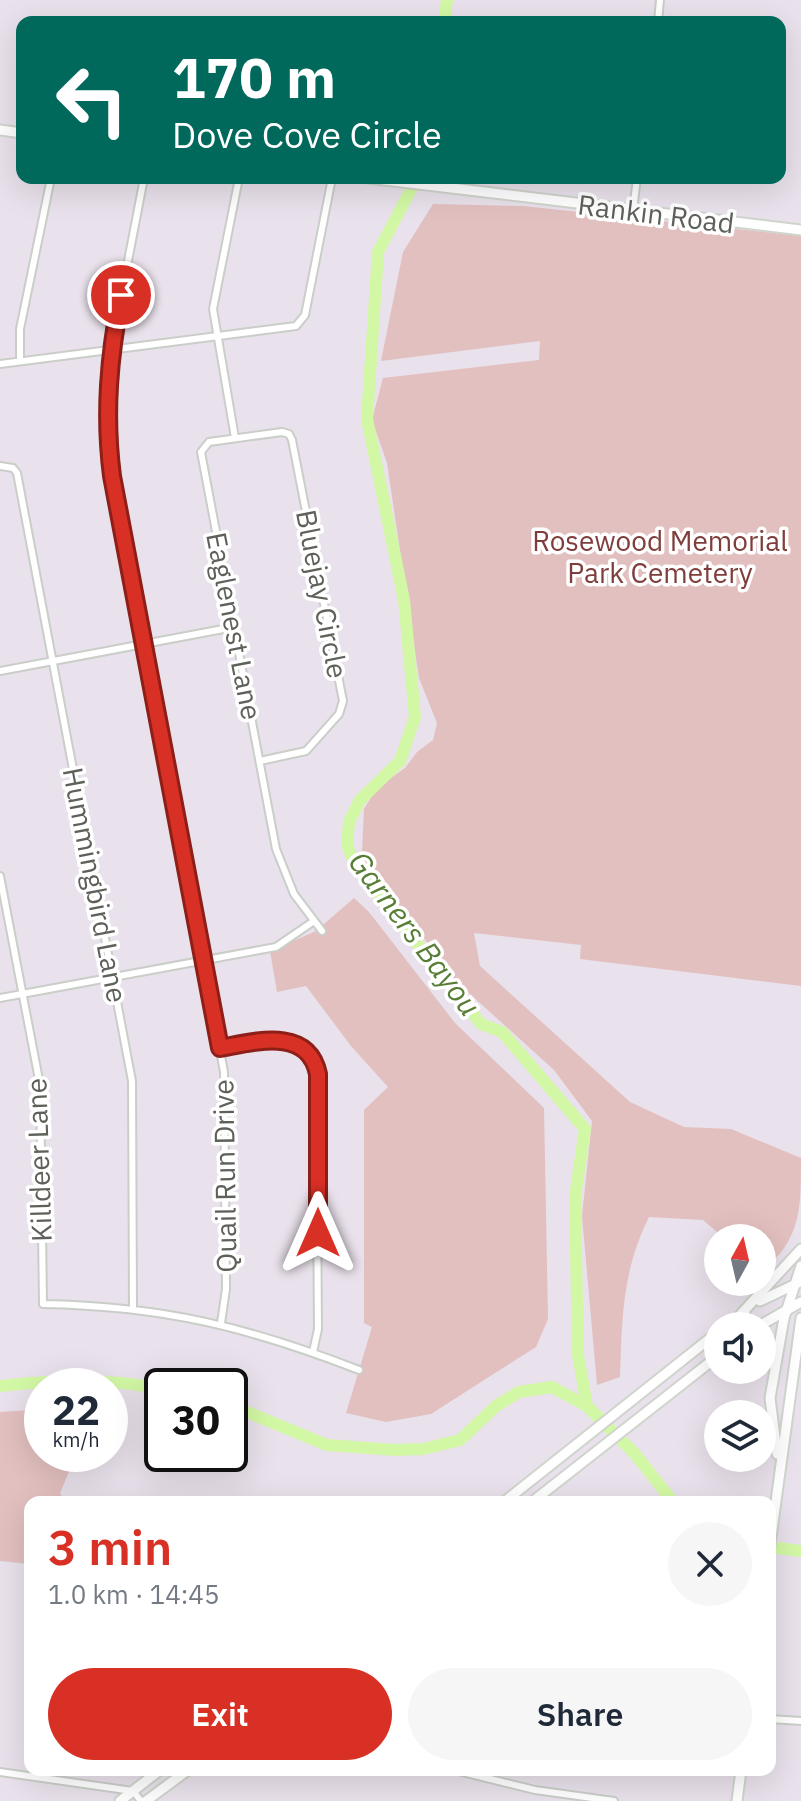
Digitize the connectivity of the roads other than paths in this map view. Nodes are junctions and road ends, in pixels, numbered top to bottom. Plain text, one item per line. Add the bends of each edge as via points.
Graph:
1 (50, 184) edge
2 (143, 184) edge
3 (238, 184) edge
4 (331, 184) edge
5 (419, 184) edge
6 (636, 184) edge
7 (632, 211) junction
8 (801, 230) edge
9 (216, 336) junction
10 (111, 349) junction
11 (20, 361) junction
12 (0, 364) edge
13 (235, 438) junction
14 (0, 466) edge
15 (234, 627) junction
16 (143, 644) junction
17 (53, 661) junction
18 (0, 671) edge
19 (260, 761) junction
20 (0, 876) edge
21 (314, 921) junction
22 (322, 931) dead end
23 (203, 959) junction
24 (113, 976) junction
25 (22, 994) junction
26 (0, 998) edge
27 (220, 1048) junction
28 (801, 1249) edge
29 (801, 1266) edge
30 (798, 1283) edge
31 (801, 1302) edge
32 (788, 1306) junction
33 (133, 1307) junction
34 (743, 1312) edge
35 (745, 1312) edge
36 (776, 1314) edge
37 (801, 1318) edge
38 (221, 1323) junction
39 (704, 1343) edge
40 (313, 1352) junction
41 (776, 1365) edge
42 (704, 1367) edge
43 (359, 1370) dead end
44 (772, 1384) edge
45 (779, 1476) junction
46 (512, 1496) edge
47 (539, 1496) edge
48 (776, 1498) edge
49 (776, 1719) edge
50 (801, 1721) edge
51 (0, 1772) edge
52 (24, 1775) edge
53 (28, 1776) edge
54 (152, 1776) edge
55 (179, 1776) edge
56 (478, 1776) edge
57 (740, 1776) edge
58 (133, 1791) junction
59 (120, 1801) edge
60 (144, 1801) edge
61 (614, 1801) edge
62 (737, 1801) edge

1 - 11 street via 20,329
2 - 10 street, Quail Run Drive
3 - 9 street via 215,296
4 - 9 street via 302,322
5 - 7 main road, Rankin Road
6 - 7 street
7 - 8 main road, Rankin Road
9 - 10 street
9 - 13 street
10 - 11 street
10 - 16 street, Quail Run Drive via 107,439
11 - 12 street
13 - 15 street, Eaglenest Lane via 209,442 201,452
13 - 19 street, Bluejay Circle via 282,432 292,440 343,701 339,714 306,751
14 - 17 street, Hummingbird Lane via 17,473
15 - 16 street
15 - 19 street, Eaglenest Lane
16 - 17 street
16 - 23 street, Quail Run Drive
17 - 18 street
17 - 24 street, Hummingbird Lane
19 - 21 street, Eaglenest Lane via 280,864
20 - 25 street, Killdeer Lane
21 - 22 street, Eaglenest Lane
21 - 23 street via 276,947
23 - 24 street
23 - 27 street, Quail Run Drive
24 - 25 street
24 - 33 street, Hummingbird Lane via 134,1109
25 - 26 street
25 - 33 street, Killdeer Lane via 42,1113 43,1304
27 - 38 street, Quail Run Drive via 227,1121
27 - 40 street via 285,1040 307,1052 316,1066 318,1329
28 - 34 main road
29 - 30 main road
30 - 32 main road
30 - 35 main road
31 - 32 main road
32 - 36 main road
32 - 41 main road
33 - 38 street
37 - 45 main road
38 - 40 street
39 - 46 main road
40 - 43 street
42 - 47 main road
44 - 45 main road
45 - 48 main road
49 - 50 street
51 - 52 street
53 - 58 street
54 - 58 main road
55 - 60 main road
56 - 61 street
57 - 62 main road
58 - 59 main road
58 - 60 street

